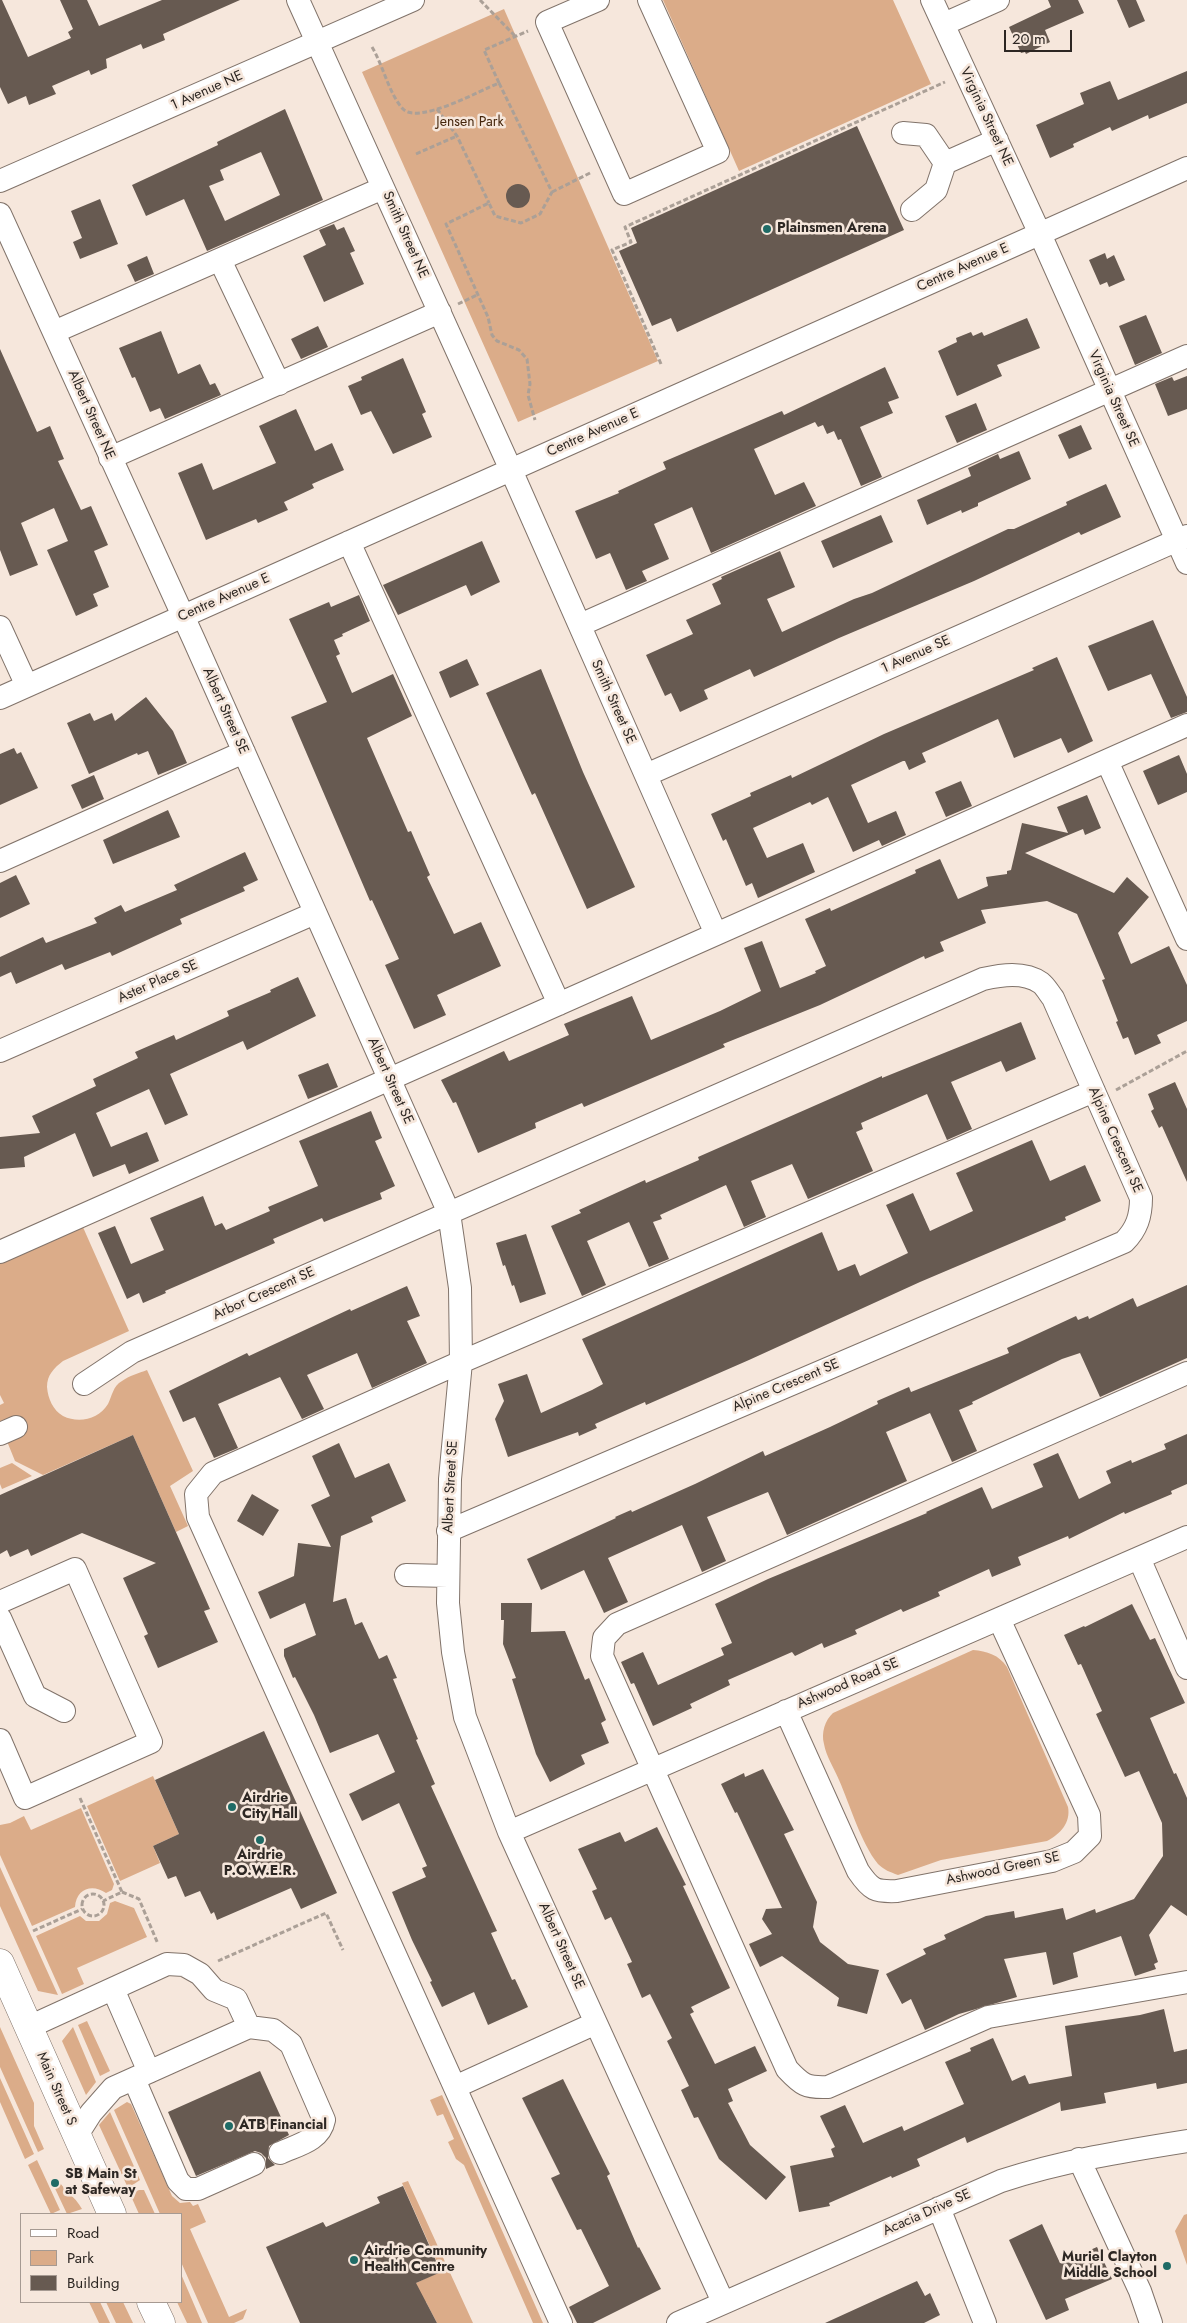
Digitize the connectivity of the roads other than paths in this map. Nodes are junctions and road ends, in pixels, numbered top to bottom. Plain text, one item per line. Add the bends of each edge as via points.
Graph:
1 (298, 0) edge
2 (414, 0) edge
3 (598, 0) edge
4 (649, 0) edge
5 (932, 0) edge
6 (998, 0) edge
7 (944, 24) junction
8 (317, 43) junction
9 (903, 133) dead end
10 (997, 140) junction
11 (945, 163) junction
12 (1187, 168) edge
13 (0, 181) edge
14 (383, 188) junction
15 (912, 210) dead end
16 (0, 214) edge
17 (1040, 234) junction
18 (220, 260) junction
19 (440, 312) junction
20 (54, 332) junction
21 (1187, 356) edge
22 (279, 384) junction
23 (1109, 389) junction
24 (110, 458) junction
25 (511, 470) junction
26 (1182, 538) edge
27 (349, 542) junction
28 (1187, 563) edge
29 (183, 616) junction
30 (580, 626) junction
31 (0, 627) edge
32 (27, 686) junction
33 (0, 698) edge
34 (1187, 725) edge
35 (244, 752) junction
36 (1107, 761) junction
37 (646, 775) junction
38 (0, 861) edge
39 (315, 913) junction
40 (716, 934) junction
41 (1187, 939) edge
42 (559, 1004) junction
43 (0, 1051) edge
44 (389, 1080) junction
45 (1096, 1095) junction
46 (449, 1213) junction
47 (0, 1252) edge
48 (461, 1362) junction
49 (1187, 1373) edge
50 (84, 1384) dead end
51 (448, 1531) junction
52 (1187, 1537) edge
53 (1139, 1558) junction
54 (406, 1575) dead end
55 (448, 1576) junction
56 (0, 1602) edge
57 (0, 1618) edge
58 (999, 1620) junction
59 (1187, 1668) edge
60 (64, 1711) dead end
61 (786, 1711) junction
62 (0, 1740) edge
63 (652, 1770) junction
64 (509, 1832) junction
65 (0, 1963) edge
66 (1187, 1982) edge
67 (113, 1989) junction
68 (596, 2023) junction
69 (249, 2027) junction
70 (29, 2028) junction
71 (142, 2075) junction
72 (455, 2087) junction
73 (77, 2135) junction
74 (1187, 2141) edge
75 (280, 2153) dead end
76 (1079, 2159) junction
77 (254, 2164) dead end
78 (939, 2208) junction
79 (112, 2213) edge
80 (723, 2302) junction
81 (152, 2303) edge
82 (161, 2323) edge
83 (561, 2323) edge
84 (678, 2323) edge
85 (985, 2323) edge
86 (1151, 2323) edge

1 - 8 street, Smith Street NE
2 - 8 street, 1 Avenue NE
3 - 4 street via 548,22 624,194 718,152
5 - 7 street, Virginia Street NE
6 - 7 street
7 - 10 street, Virginia Street NE
8 - 13 street, 1 Avenue NE
8 - 14 street, Smith Street NE
9 - 11 street via 926,135
10 - 11 street
10 - 17 street, Virginia Street NE
11 - 15 street via 936,190
12 - 17 street, Centre Avenue E
14 - 18 street
14 - 19 street, Smith Street NE
16 - 20 street, Albert Street NE
17 - 23 street, Virginia Street SE
17 - 25 street, Centre Avenue E
18 - 20 street
18 - 22 street
19 - 22 street
19 - 25 street, Smith Street NE
20 - 24 street, Albert Street NE
21 - 23 street
22 - 24 street
23 - 26 street, Virginia Street SE
23 - 30 street
24 - 29 street, Albert Street NE
25 - 27 street, Centre Avenue E
25 - 30 street, Smith Street SE
26 - 28 street, Virginia Street SE
26 - 37 street, 1 Avenue SE
27 - 29 street, Centre Avenue E
27 - 42 street
29 - 32 street, Centre Avenue E
29 - 35 street, Albert Street SE
30 - 37 street, Smith Street SE
31 - 32 street
32 - 33 street, Centre Avenue E
34 - 36 street
35 - 38 street
35 - 39 street, Albert Street SE
36 - 40 street
36 - 41 street
37 - 40 street, Smith Street SE
39 - 43 street, Aster Place SE
39 - 44 street, Albert Street SE
40 - 42 street
42 - 44 street
44 - 46 street, Albert Street SE
44 - 47 street
45 - 46 street, Alpine Crescent SE via 1053,998 1040,983 1024,976 1004,974 982,979
45 - 48 street
45 - 51 street, Alpine Crescent SE via 1141,1198 1138,1223 1124,1242
46 - 48 street, Albert Street SE via 460,1288
46 - 50 street, Arbor Crescent SE via 132,1352
48 - 51 street, Albert Street SE
48 - 72 street via 213,1474 196,1494 198,1517
49 - 63 street via 617,1624 604,1638 602,1656
51 - 55 street, Albert Street SE
52 - 53 street, Ashwood Road SE
53 - 58 street, Ashwood Road SE
53 - 59 street
54 - 55 street
55 - 64 street, Albert Street SE via 453,1652 465,1717
56 - 62 street via 75,1569 151,1742 26,1798
57 - 60 street via 34,1696
58 - 61 street, Ashwood Road SE
58 - 61 street, Ashwood Green SE via 1090,1816 1090,1836 1074,1852 1052,1861 897,1891 875,1891 858,1871
61 - 63 street, Ashwood Road SE
63 - 64 street, Ashwood Road SE
63 - 66 street via 787,2069 799,2082 811,2088 828,2087 988,2016
64 - 68 street, Albert Street SE
65 - 70 main road, Main Street S
67 - 69 street via 167,1964 184,1965 200,1974 214,1990 236,1999
67 - 70 street
67 - 71 street
68 - 72 street
68 - 80 street, Albert Street SE
69 - 71 street
69 - 75 street via 272,2030 291,2044 324,2120 322,2130 314,2138
70 - 73 main road, Main Street S
71 - 73 street via 113,2088
71 - 77 street via 178,2181 186,2188 198,2189
72 - 83 street
73 - 79 main road, Main Street S
74 - 76 street, Acacia Drive SE
76 - 78 street, Acacia Drive SE via 1001,2181
76 - 86 street via 1140,2291
78 - 80 street, Acacia Drive SE
78 - 85 street
80 - 84 street, Acacia Drive SE
81 - 82 main road

